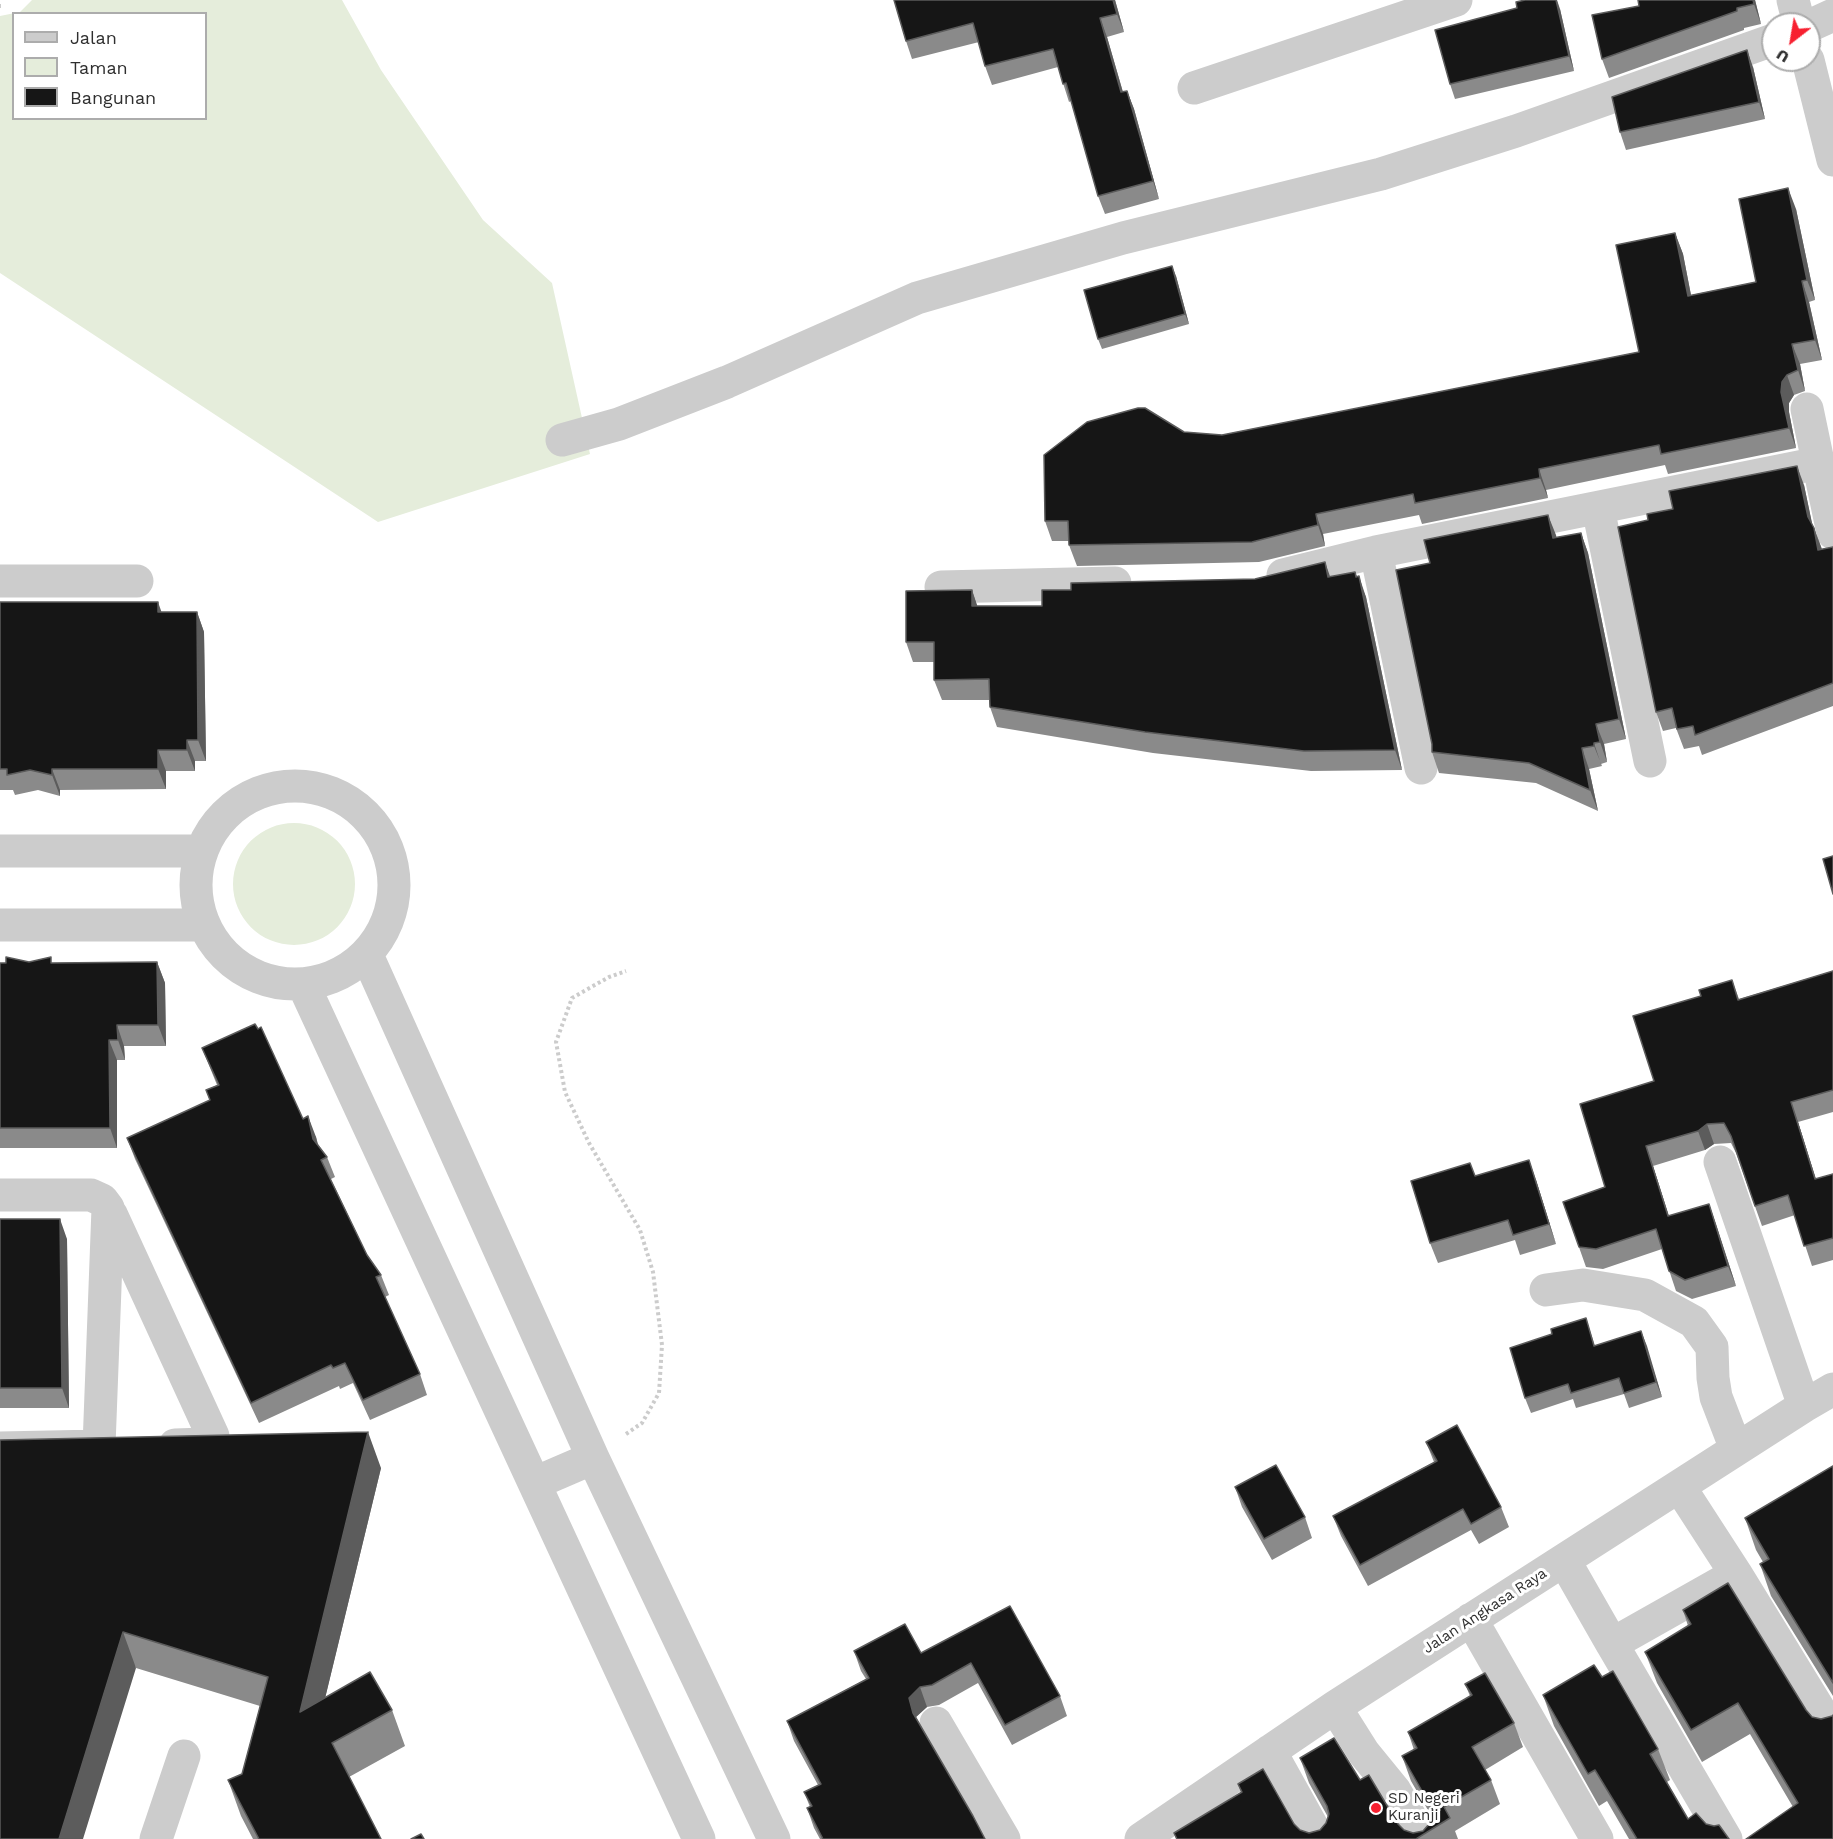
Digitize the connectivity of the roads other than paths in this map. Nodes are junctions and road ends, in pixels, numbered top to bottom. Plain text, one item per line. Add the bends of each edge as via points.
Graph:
1 (1456, 0) edge
2 (1761, 44) edge
3 (1811, 72) edge
4 (1194, 87) dead end
5 (1833, 160) edge
6 (562, 440) dead end
7 (1822, 452) edge
8 (1598, 508) junction
9 (1833, 533) edge
10 (1376, 552) junction
11 (0, 581) edge
12 (137, 581) dead end
13 (1250, 581) edge
14 (1143, 583) edge
15 (940, 587) dead end
16 (1650, 761) dead end
17 (1421, 768) dead end
18 (0, 851) edge
19 (201, 851) junction
20 (0, 925) edge
21 (204, 925) junction
22 (367, 955) junction
23 (303, 984) junction
24 (1720, 1162) dead end
25 (0, 1195) edge
26 (108, 1208) junction
27 (1546, 1290) dead end
28 (1833, 1389) edge
29 (1804, 1406) junction
30 (99, 1446) junction
31 (0, 1448) edge
32 (1736, 1449) junction
33 (593, 1458) junction
34 (535, 1484) junction
35 (1679, 1486) junction
36 (1564, 1560) junction
37 (1736, 1574) junction
38 (1471, 1619) junction
39 (1612, 1644) junction
40 (1335, 1707) junction
41 (936, 1723) dead end
42 (1833, 1732) edge
43 (1270, 1751) junction
44 (184, 1755) dead end
45 (156, 1839) edge
46 (699, 1839) edge
47 (774, 1839) edge
48 (1004, 1839) edge
49 (1141, 1839) edge
50 (1319, 1839) edge
51 (1423, 1839) edge
52 (1597, 1839) edge
53 (1726, 1839) edge

1 - 4 street
2 - 6 street via 1381,174 1123,238 918,298 727,382 619,424
3 - 5 street
7 - 8 street
7 - 9 street
8 - 10 street
8 - 16 street
10 - 13 street
10 - 17 street
11 - 12 street
14 - 15 street
18 - 19 street
19 - 21 street via 196,888
19 - 22 street via 230,810 267,790 300,786 326,790 349,802 383,838 392,861 395,886 392,912
20 - 21 street
21 - 23 street via 223,952 256,976 279,983
22 - 23 street via 338,975
22 - 33 street
23 - 34 street
24 - 29 street
25 - 26 street via 91,1195
26 - 30 street
26 - 30 street via 213,1441
27 - 32 street via 1583,1285 1645,1295 1694,1322 1712,1347 1716,1397
28 - 29 street, Jalan Angkasa Raya
29 - 32 street, Jalan Angkasa Raya
30 - 31 street
32 - 35 street, Jalan Angkasa Raya
33 - 34 street
33 - 47 street
34 - 46 street
35 - 36 street, Jalan Angkasa Raya
35 - 37 street
36 - 38 street, Jalan Angkasa Raya
36 - 39 street
37 - 39 street
37 - 42 street
38 - 40 street, Jalan Angkasa Raya
38 - 52 street
39 - 53 street
40 - 43 street, Jalan Angkasa Raya
40 - 51 street via 1364,1753 1395,1791
41 - 48 street
43 - 49 street, Jalan Angkasa Raya
43 - 50 street
44 - 45 street

